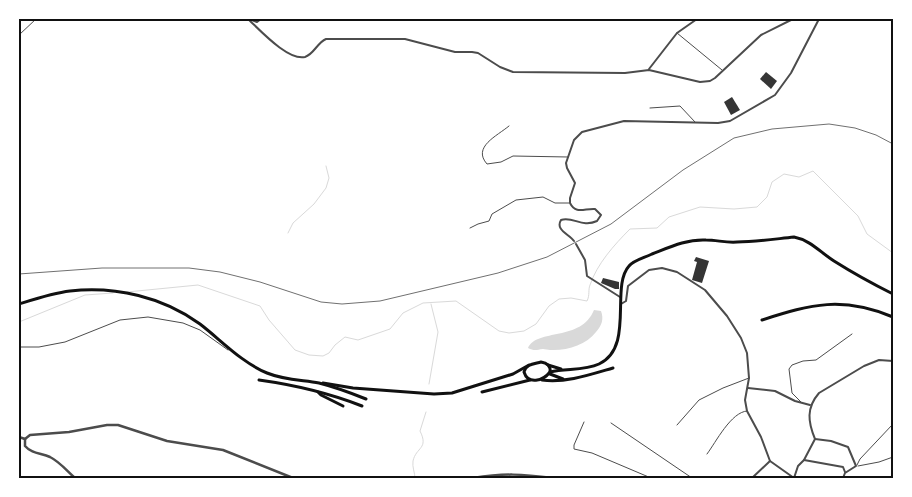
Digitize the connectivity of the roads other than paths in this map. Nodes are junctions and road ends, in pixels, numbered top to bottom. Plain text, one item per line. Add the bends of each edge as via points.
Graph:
1 (36, 19) edge
2 (248, 19) edge
3 (261, 19) edge
4 (697, 19) edge
5 (793, 19) edge
6 (819, 19) edge
7 (677, 33) junction
8 (19, 35) edge
9 (649, 70) junction
10 (723, 71) junction
11 (650, 108) dead end
12 (696, 122) junction
13 (509, 126) dead end
14 (568, 157) junction
15 (570, 203) junction
16 (470, 228) dead end
17 (574, 241) dead end
18 (576, 244) dead end
19 (893, 294) edge
20 (622, 298) junction
21 (19, 304) edge
22 (621, 304) junction
23 (893, 317) edge
24 (762, 320) dead end
25 (852, 334) dead end
26 (19, 347) edge
27 (236, 354) junction
28 (893, 361) edge
29 (529, 365) junction
30 (548, 365) junction
31 (613, 368) dead end
32 (562, 369) junction
33 (550, 373) junction
34 (749, 378) junction
35 (259, 380) dead end
36 (530, 380) junction
37 (542, 380) junction
38 (566, 380) junction
39 (320, 384) junction
40 (748, 388) junction
41 (318, 391) junction
42 (482, 392) dead end
43 (366, 399) dead end
44 (801, 402) junction
45 (810, 405) junction
46 (343, 406) dead end
47 (362, 406) dead end
48 (747, 411) junction
49 (584, 422) dead end
50 (611, 423) dead end
51 (893, 424) edge
52 (677, 425) dead end
53 (19, 437) edge
54 (25, 439) junction
55 (815, 439) junction
56 (707, 454) dead end
57 (893, 457) edge
58 (804, 460) junction
59 (770, 461) junction
60 (856, 466) junction
61 (846, 472) junction
62 (75, 478) edge
63 (293, 478) edge
64 (473, 478) edge
65 (553, 478) edge
66 (651, 478) edge
67 (692, 478) edge
68 (752, 478) edge
69 (794, 478) edge
70 (843, 478) edge

1 - 8 lane
2 - 3 street via 258,22
2 - 9 street via 282,50 300,57 310,54 326,39 405,39 455,52 472,52 513,72 625,74
4 - 7 street
5 - 10 street via 761,35
6 - 12 street via 791,73 772,97 727,122
7 - 9 street
7 - 10 lane
9 - 10 street via 700,82 710,81
11 - 12 lane via 680,106
12 - 14 street via 624,121 593,128 576,137
13 - 14 lane via 484,145 483,159 487,164 513,156
14 - 15 street via 567,168 575,184
15 - 16 lane via 555,203 543,197 516,200 492,214 489,221
15 - 17 street via 576,210 593,208 601,215 597,221 588,224 561,220 560,228
18 - 20 street via 590,278
19 - 20 main road via 838,263 808,241 794,238 679,243 629,266 624,276
20 - 22 main road
21 - 27 main road via 69,291 108,290 143,297 170,306 202,326
22 - 32 main road via 618,338 610,355 596,365
22 - 34 street via 626,302 628,286 651,269 678,272 710,295 741,338 748,359
23 - 24 main road via 869,308 830,303 803,307
25 - 44 lane via 816,360 803,360 792,365 789,369 792,393
26 - 27 lane via 65,342 120,320 148,317 183,323 200,330
27 - 39 main road via 268,374
28 - 45 street via 879,360 864,366 818,393
29 - 30 main road via 541,362
29 - 36 main road via 524,372
29 - 39 main road via 513,374 452,393
30 - 32 main road
30 - 33 main road
31 - 38 main road
32 - 33 main road
33 - 37 main road
33 - 38 main road
34 - 40 street
34 - 52 lane via 699,400
35 - 41 main road
36 - 37 main road
36 - 42 main road
37 - 38 main road
39 - 43 main road
40 - 44 street via 775,391
40 - 48 street
41 - 46 main road
41 - 47 main road
44 - 45 street
45 - 55 street via 809,424
48 - 56 lane via 740,411
48 - 59 street
49 - 66 lane via 574,449 592,453
50 - 67 lane
51 - 60 lane
53 - 54 street
54 - 62 street via 25,446 30,451 56,460
54 - 63 street via 30,435 118,425 167,441 223,450
55 - 58 street
55 - 60 street via 848,447
57 - 60 lane
58 - 61 street via 843,467
58 - 69 street
59 - 68 street
59 - 69 street
60 - 61 street
61 - 70 street
64 - 65 street via 499,474

